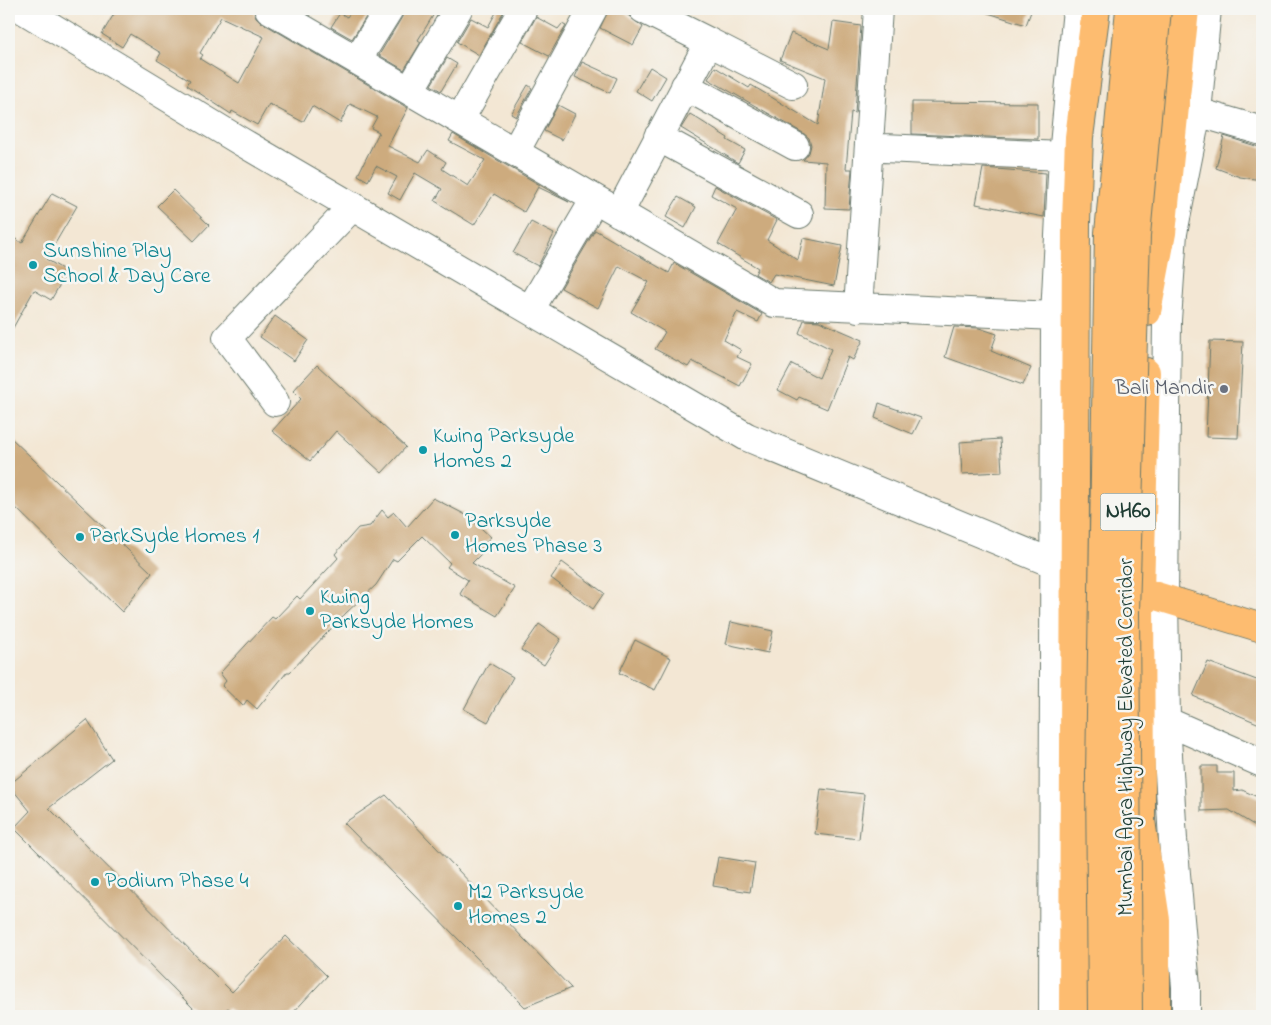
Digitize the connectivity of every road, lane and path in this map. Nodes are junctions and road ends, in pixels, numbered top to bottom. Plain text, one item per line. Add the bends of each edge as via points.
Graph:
1 (269, 9) edge
2 (389, 9) edge
3 (458, 9) edge
4 (523, 9) edge
5 (593, 9) edge
6 (643, 9) edge
7 (878, 9) edge
8 (1077, 9) edge
9 (1096, 9) edge
10 (1117, 9) edge
11 (1130, 9) edge
12 (1157, 9) edge
13 (1168, 9) edge
14 (1185, 9) edge
15 (1207, 9) edge
16 (35, 12) edge
17 (709, 42) junction
18 (357, 60) junction
19 (793, 85) dead end
20 (685, 86) junction
21 (410, 90) junction
22 (1198, 112) junction
23 (460, 120) junction
24 (1262, 131) edge
25 (658, 137) junction
26 (795, 146) dead end
27 (883, 148) dead end
28 (515, 152) junction
29 (1063, 156) junction
30 (595, 199) junction
31 (353, 206) junction
32 (619, 213) junction
33 (799, 214) dead end
34 (858, 308) junction
35 (530, 310) junction
36 (1147, 312) junction
37 (1055, 316) junction
38 (275, 402) dead end
39 (1073, 571) junction
40 (1152, 594) junction
41 (1262, 628) edge
42 (1166, 721) junction
43 (1262, 763) edge
44 (1141, 820) junction
45 (1053, 1016) edge
46 (1073, 1016) edge
47 (1091, 1016) edge
48 (1102, 1016) edge
49 (1128, 1016) edge
50 (1142, 1016) edge
51 (1156, 1016) edge
52 (1186, 1016) edge

1 - 18 street
2 - 18 street
3 - 21 street
4 - 23 street
5 - 28 street
6 - 17 street
7 - 34 street
8 - 29 street
9 - 39 main road via 1079,138
10 - 39 main road via 1096,236
11 - 48 main road, Mumbai Agra Highway Elevated Corridor / NH60, bridge via 1109,233 1100,774
12 - 49 main road, Mumbai Agra Highway Elevated Corridor / NH60, bridge via 1135,265 1125,612
13 - 36 main road via 1147,231
14 - 36 main road via 1162,233
15 - 22 street
16 - 31 street via 215,126
17 - 19 street
17 - 20 street
18 - 21 street
20 - 25 street
20 - 26 street
21 - 23 street
22 - 24 street
22 - 40 street via 1173,233
23 - 28 street
25 - 32 street
25 - 33 street
27 - 29 street
28 - 30 street
29 - 37 street
30 - 32 street
30 - 35 street
31 - 35 street
31 - 38 street via 227,338
32 - 34 street via 774,303
34 - 37 street
35 - 39 street via 747,438
36 - 40 main road
37 - 39 street
39 - 40 main road
39 - 45 street
39 - 46 main road
39 - 47 main road
40 - 41 main road
40 - 42 street
40 - 44 main road
42 - 43 street
42 - 52 street
44 - 50 main road
44 - 51 main road via 1156,920

